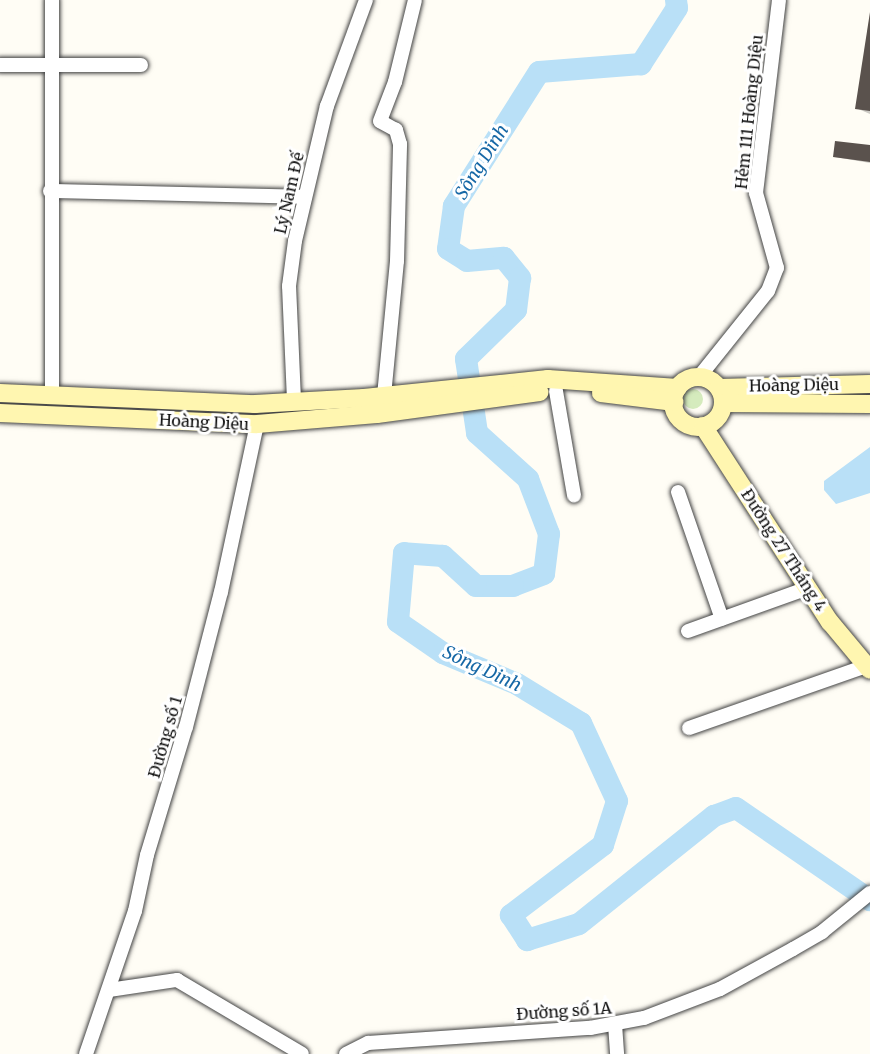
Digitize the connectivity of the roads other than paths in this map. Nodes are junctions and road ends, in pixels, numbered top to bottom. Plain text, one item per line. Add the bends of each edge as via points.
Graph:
1 (52, 0) edge
2 (366, 0) edge
3 (416, 0) edge
4 (779, 0) edge
5 (0, 64) edge
6 (49, 64) junction
7 (141, 65) dead end
8 (50, 191) junction
9 (305, 197) junction
10 (699, 377) junction
11 (870, 384) edge
12 (504, 389) junction
13 (556, 391) junction
14 (0, 393) edge
15 (43, 394) junction
16 (676, 395) junction
17 (384, 396) junction
18 (721, 396) junction
19 (294, 400) junction
20 (407, 402) junction
21 (870, 404) edge
22 (0, 413) edge
23 (33, 414) junction
24 (257, 424) junction
25 (703, 426) junction
26 (678, 492) dead end
27 (574, 495) dead end
28 (808, 588) junction
29 (723, 620) junction
30 (688, 631) dead end
31 (868, 668) edge
32 (689, 728) dead end
33 (870, 893) edge
34 (109, 990) junction
35 (615, 1024) junction
36 (352, 1052) edge
37 (86, 1054) edge
38 (302, 1054) edge
39 (616, 1054) edge

1 - 6 street
2 - 9 street, Lý Nam Đế via 327,106
3 - 17 street via 395,82 380,121 396,130 400,144 397,261
4 - 10 street, Hẻm 111 Hoàng Diệu via 756,194 777,268 768,291
5 - 6 street
6 - 7 street
6 - 8 street
8 - 9 street
8 - 15 street
9 - 19 street, Lý Nam Đế via 289,286
10 - 16 main road
10 - 18 main road
11 - 18 main road, Hoàng Diệu
12 - 13 main road
12 - 16 main road via 571,379
12 - 20 main road
13 - 16 main road
13 - 27 street
14 - 15 main road, Hoàng Diệu
15 - 19 main road, Hoàng Diệu via 255,404
15 - 23 main road
16 - 25 main road via 683,421
17 - 19 main road, Hoàng Diệu
17 - 20 main road, Hoàng Diệu
18 - 21 main road, Hoàng Diệu
18 - 25 main road via 717,418
20 - 24 main road, Hoàng Diệu
22 - 23 main road, Hoàng Diệu
23 - 24 main road, Hoàng Diệu
24 - 34 street, Đường số 1 via 221,592 189,716
25 - 28 main road, Đường 27 Tháng 4
26 - 29 street
28 - 29 street
28 - 31 main road, Đường 27 Tháng 4
29 - 30 street
31 - 32 street
33 - 35 street, Đường số 1A via 822,933 720,989 645,1018
34 - 37 street, Đường số 1
34 - 38 street via 177,981
35 - 36 street, Đường số 1A via 368,1043
35 - 39 street

